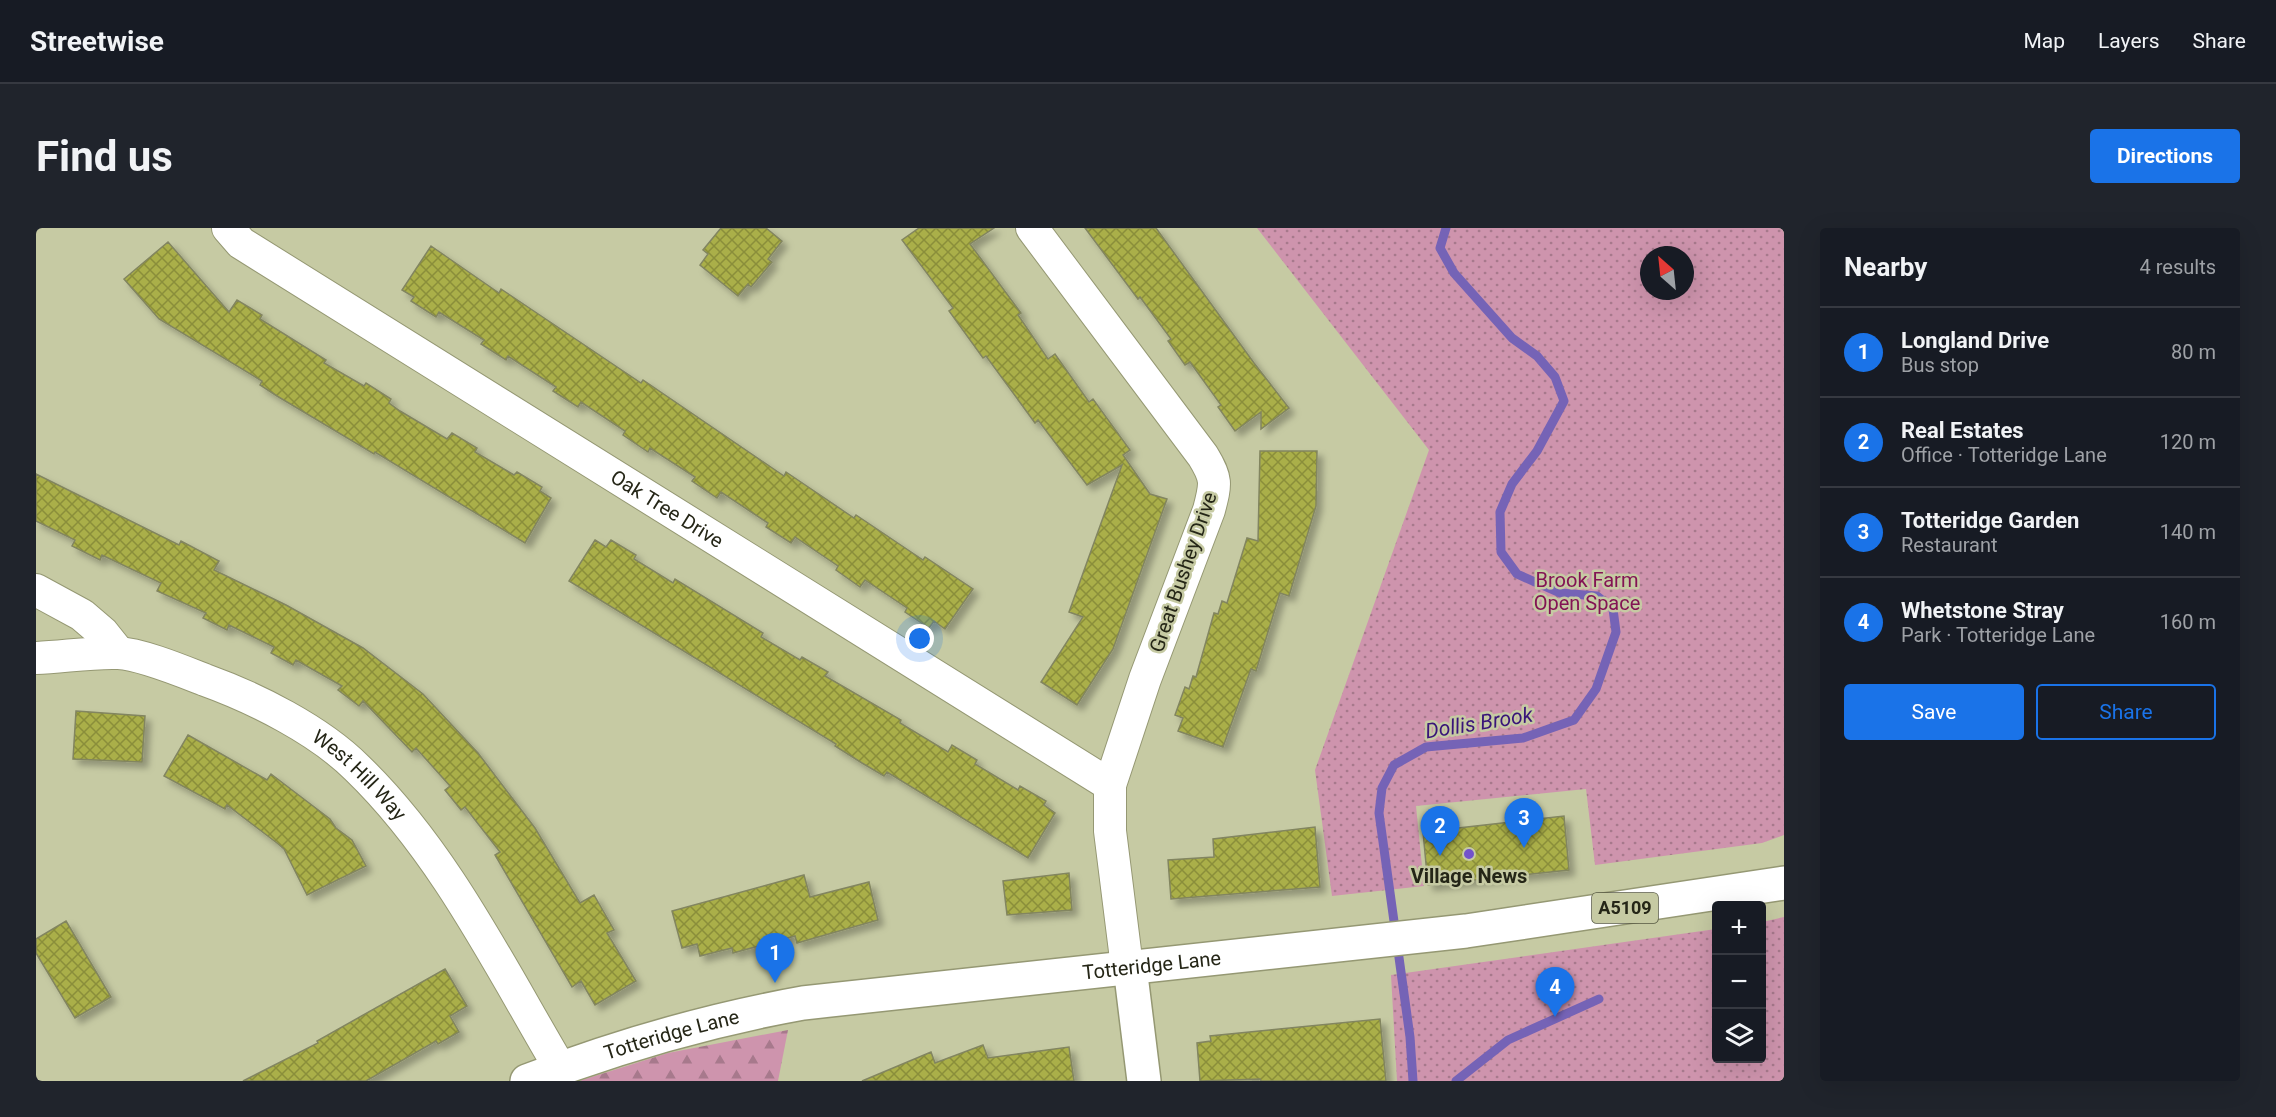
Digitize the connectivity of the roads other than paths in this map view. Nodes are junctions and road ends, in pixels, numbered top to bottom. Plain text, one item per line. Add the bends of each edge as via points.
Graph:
1 (228, 228) edge
2 (1032, 228) edge
3 (36, 590) edge
4 (119, 653) junction
5 (36, 658) edge
6 (1110, 785) junction
7 (1784, 883) edge
8 (1129, 967) junction
9 (560, 1068) junction
10 (527, 1081) edge
11 (1144, 1081) edge

1 - 6 street, Oak Tree Drive via 241,243
2 - 6 street, Great Bushey Drive via 1214,473 1209,510
3 - 4 street via 82,615
4 - 5 street, West Hill Way
4 - 9 street, West Hill Way via 223,686 274,710 356,766 397,809 453,887
6 - 8 street, Great Bushey Drive via 1110,831
7 - 8 main road, Totteridge Lane / A5109 via 1466,931
8 - 9 main road, Totteridge Lane / A5109 via 802,1003 737,1015
8 - 11 main road
9 - 10 main road, Totteridge Lane / A5109

